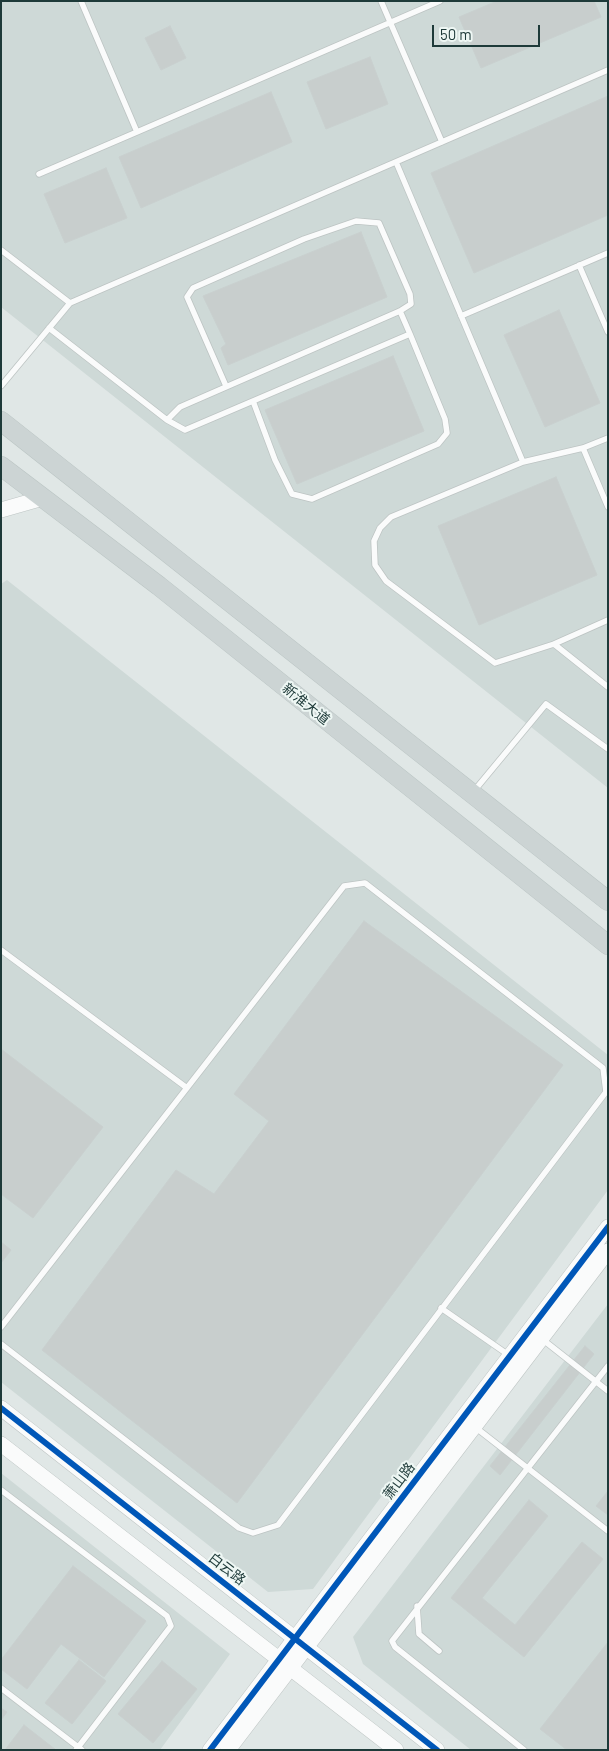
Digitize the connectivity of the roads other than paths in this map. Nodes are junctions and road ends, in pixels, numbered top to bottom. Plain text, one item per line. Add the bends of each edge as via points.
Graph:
1 (81, 1) edge
2 (381, 1) edge
3 (440, 1) edge
4 (390, 23) junction
5 (608, 70) edge
6 (137, 132) junction
7 (442, 142) junction
8 (396, 162) junction
9 (39, 174) dead end
10 (1, 250) edge
11 (608, 253) edge
12 (579, 265) junction
13 (70, 303) junction
14 (400, 311) junction
15 (461, 316) junction
16 (49, 328) junction
17 (608, 332) edge
18 (410, 334) junction
19 (1, 386) edge
20 (226, 386) junction
21 (253, 401) junction
22 (167, 420) junction
23 (1, 422) edge
24 (608, 438) edge
25 (584, 448) junction
26 (523, 462) junction
27 (1, 466) edge
28 (43, 498) junction
29 (608, 507) edge
30 (1, 510) edge
31 (608, 620) edge
32 (554, 644) junction
33 (608, 687) edge
34 (608, 749) edge
35 (472, 794) junction
36 (608, 901) edge
37 (608, 945) edge
38 (1, 950) edge
39 (187, 1088) junction
40 (608, 1227) edge
41 (608, 1251) edge
42 (442, 1308) junction
43 (1, 1327) edge
44 (542, 1339) junction
45 (1, 1344) edge
46 (516, 1360) junction
47 (608, 1366) edge
48 (596, 1381) junction
49 (608, 1391) edge
50 (1, 1408) edge
51 (473, 1426) junction
52 (1, 1444) edge
53 (527, 1468) junction
54 (1, 1490) edge
55 (608, 1531) edge
56 (417, 1606) junction
57 (301, 1642) junction
58 (439, 1651) dead end
59 (285, 1663) junction
60 (1, 1688) edge
61 (79, 1749) edge
62 (210, 1750) edge
63 (228, 1750) edge
64 (396, 1750) edge
65 (437, 1750) edge
66 (524, 1750) edge

1 - 6 lane
2 - 4 lane
3 - 4 lane
4 - 6 lane
4 - 7 lane
5 - 7 lane
6 - 9 lane
7 - 8 lane
8 - 13 lane
8 - 15 lane
10 - 13 lane
11 - 12 lane
12 - 15 lane
12 - 17 lane
13 - 16 lane
14 - 18 lane
14 - 20 lane
14 - 20 lane via 411,304 410,294 379,223 356,221 304,239 193,288 187,297
15 - 26 lane
16 - 19 lane
16 - 22 lane
18 - 21 lane
18 - 21 lane via 445,419 447,433 438,444 312,499 292,494 275,460
20 - 22 lane via 180,407
21 - 22 lane via 185,430
23 - 35 main road
24 - 25 lane
25 - 26 lane
25 - 29 lane
26 - 32 lane via 390,517 376,537 374,560 386,581 495,663
27 - 28 main road, 新淮大道
28 - 30 street
28 - 37 main road, 新淮大道 via 167,592
31 - 32 lane
32 - 33 lane
34 - 35 lane via 546,704
35 - 36 main road
38 - 39 lane
39 - 42 lane via 344,886 365,883 603,1068 606,1092
39 - 43 lane
40 - 46 street, 萧山路
41 - 44 street, 萧山路
42 - 45 lane via 278,1525 253,1534 239,1528
42 - 46 lane
44 - 46 street, 萧山路
44 - 48 lane
46 - 51 street, 萧山路
46 - 57 street, 萧山路
47 - 48 lane
48 - 49 lane
48 - 53 lane
50 - 57 street, 白云路
51 - 53 lane
51 - 57 street, 萧山路
52 - 59 street
53 - 55 lane
53 - 56 lane
54 - 61 lane via 167,1616 171,1626
56 - 58 lane via 419,1634
56 - 66 lane via 394,1636 395,1647
57 - 59 street, 萧山路
57 - 65 street, 白云路
59 - 62 street, 萧山路
59 - 63 street, 萧山路
59 - 64 street
60 - 61 lane

